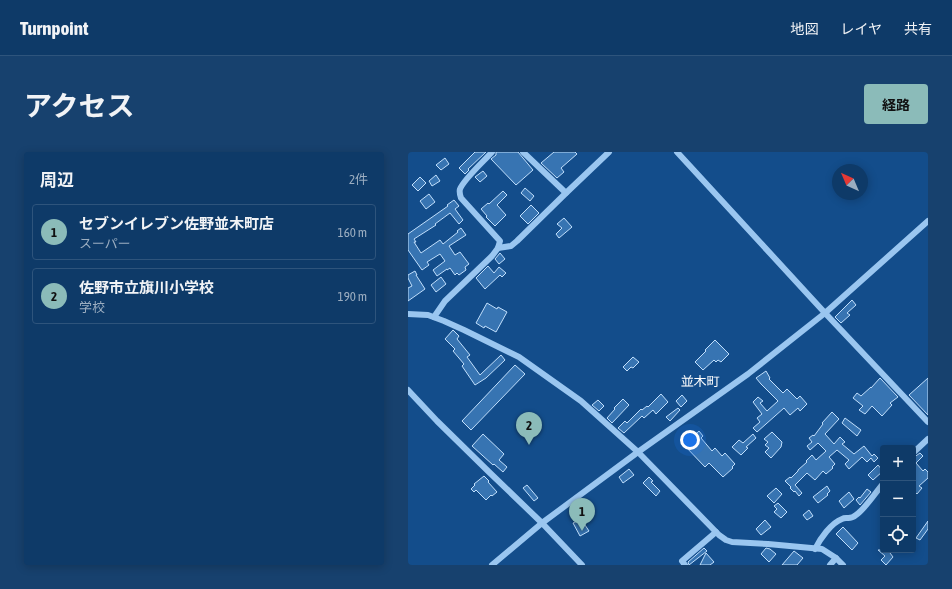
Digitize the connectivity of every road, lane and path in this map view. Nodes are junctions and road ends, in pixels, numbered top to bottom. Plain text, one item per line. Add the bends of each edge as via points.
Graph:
1 (492, 152) edge
2 (523, 152) edge
3 (609, 152) edge
4 (677, 152) edge
5 (566, 193) junction
6 (928, 221) edge
7 (498, 248) junction
8 (825, 313) junction
9 (408, 314) edge
10 (434, 317) junction
11 (408, 390) edge
12 (928, 422) edge
13 (928, 439) edge
14 (916, 450) edge
15 (638, 452) junction
16 (880, 488) edge
17 (542, 523) junction
18 (716, 532) junction
19 (814, 549) junction
20 (836, 558) junction
21 (492, 565) edge
22 (582, 565) edge
23 (685, 565) edge
24 (830, 565) edge
25 (843, 565) edge

1 - 7 street via 465,181 459,194 500,241
2 - 5 street
3 - 5 street
4 - 8 street
5 - 7 street via 511,246
6 - 8 street
7 - 10 street via 445,302
8 - 12 street
8 - 15 street via 748,374
9 - 10 street
10 - 15 street via 519,357 581,401
11 - 17 street via 447,432
13 - 14 street
15 - 17 street
15 - 18 street
16 - 19 street via 858,514 852,518 842,518 833,525
17 - 21 street
17 - 22 street
18 - 19 street via 732,542
18 - 23 street via 682,561
19 - 20 street via 822,550
20 - 24 street
20 - 25 street

